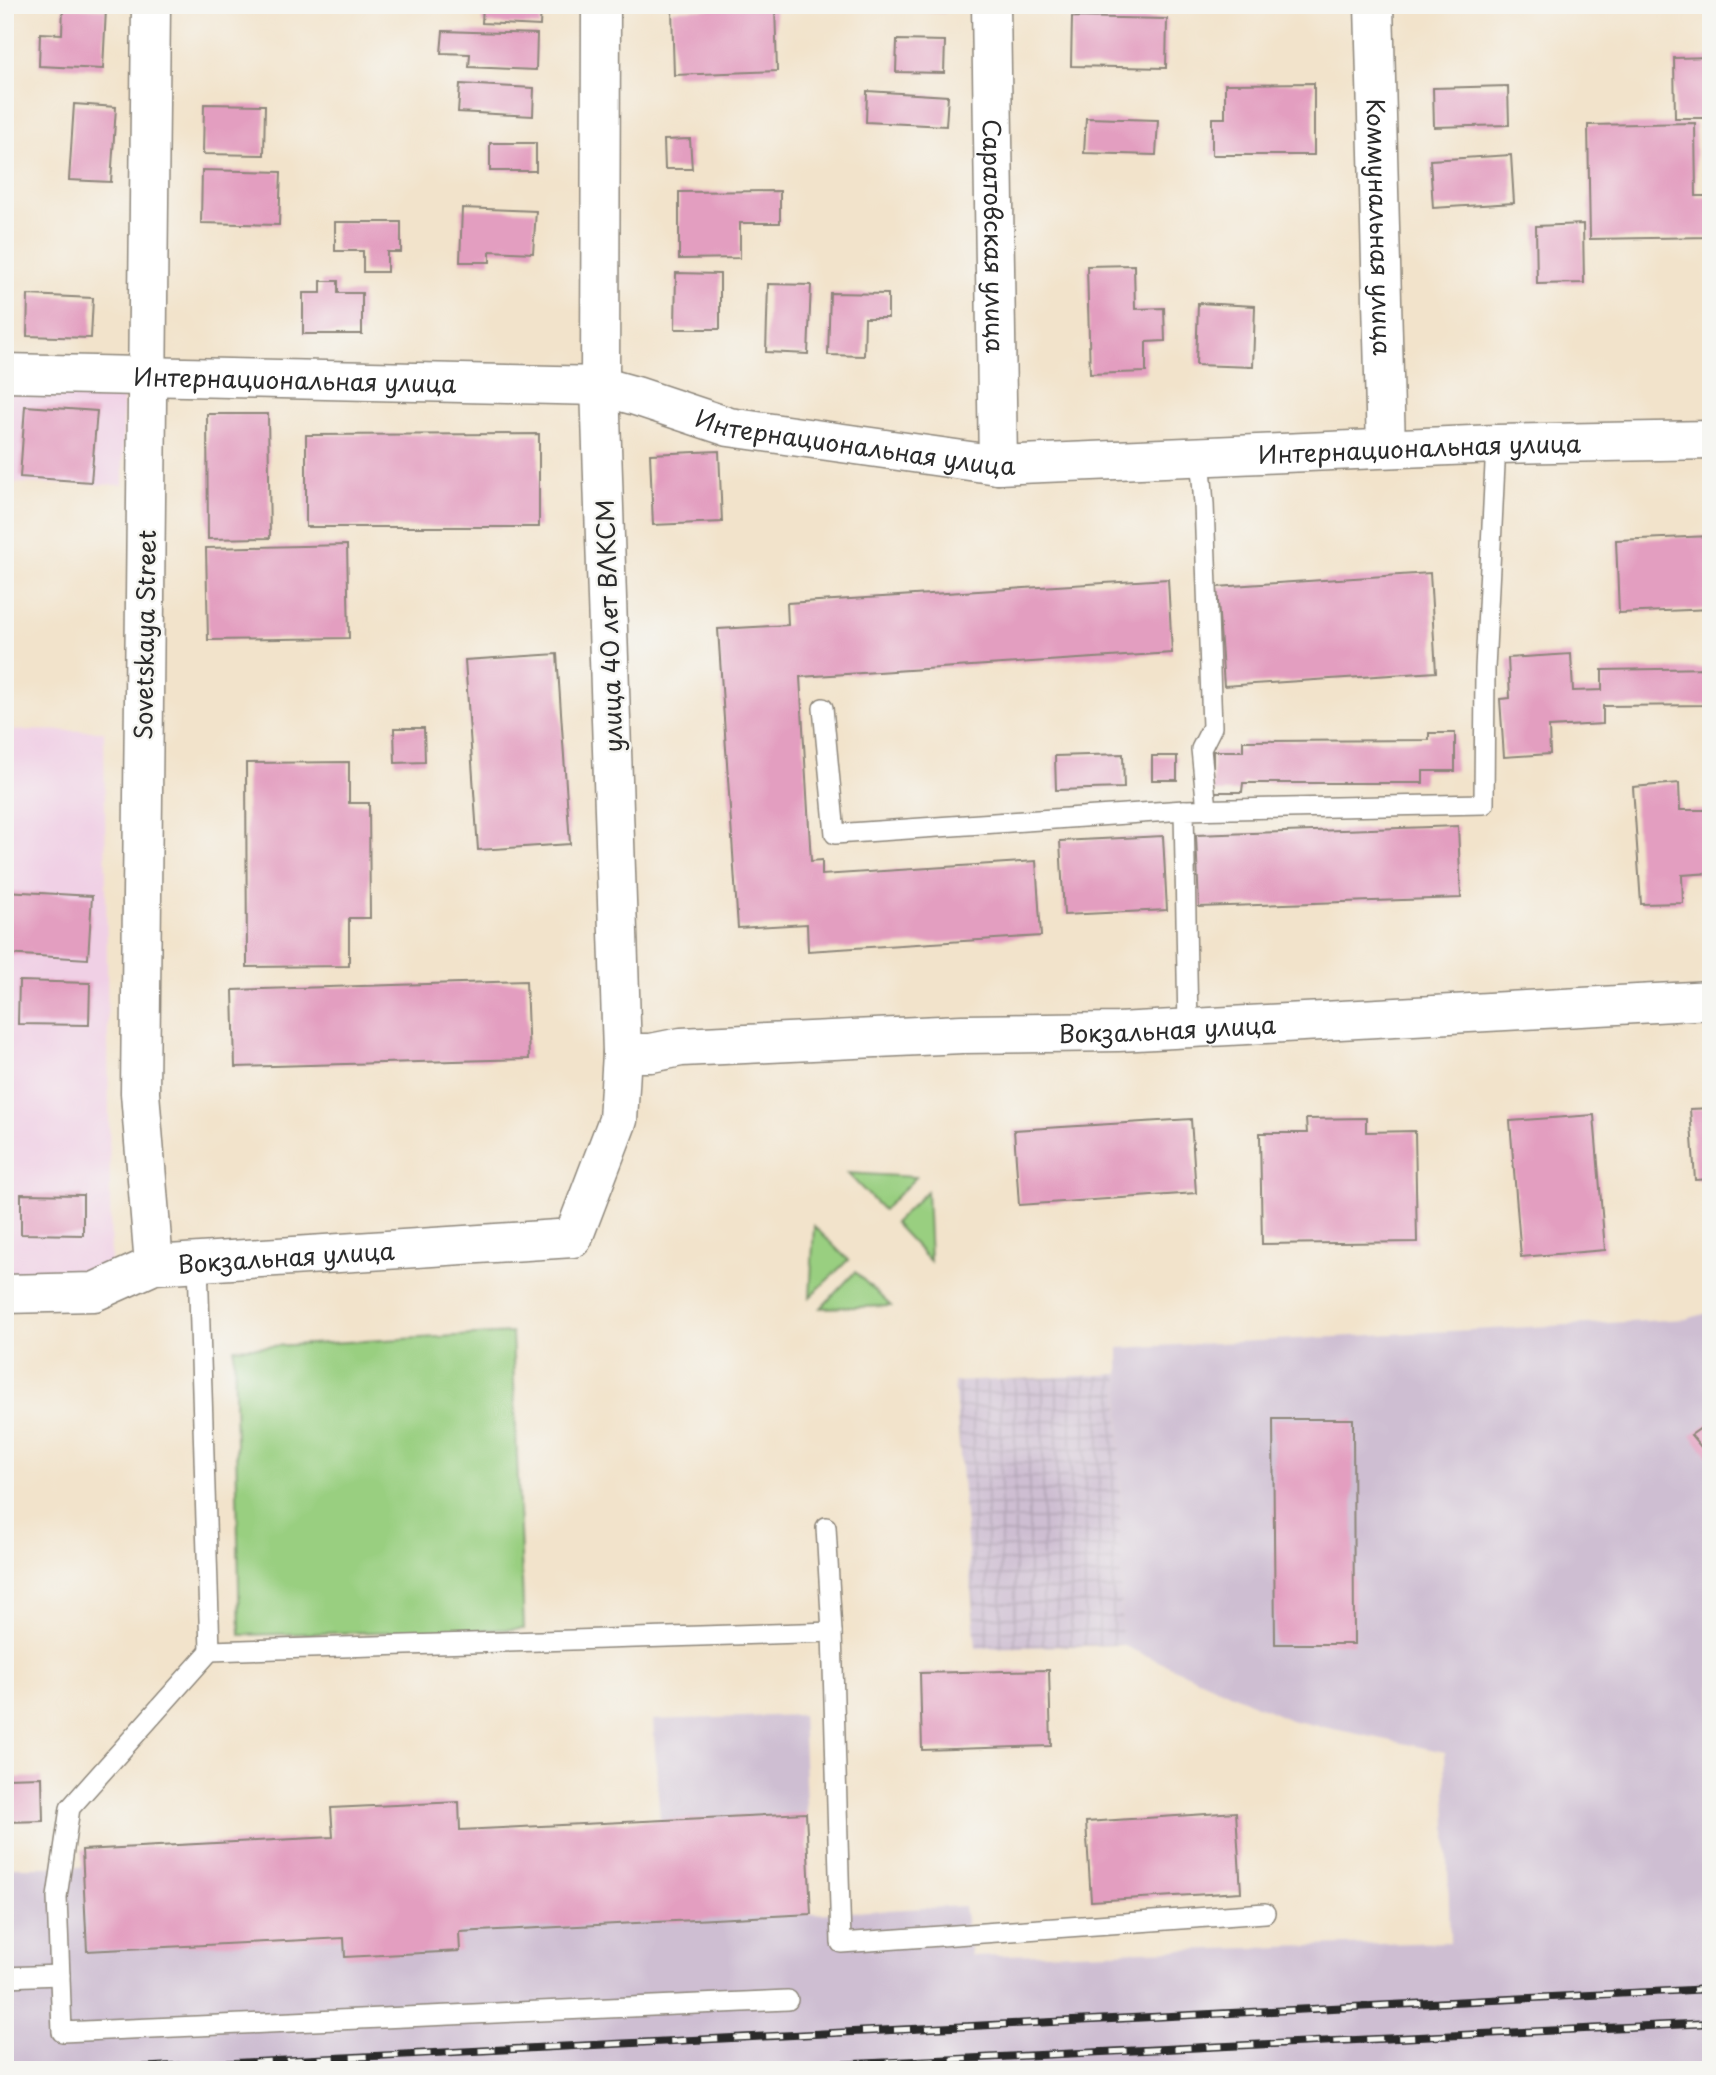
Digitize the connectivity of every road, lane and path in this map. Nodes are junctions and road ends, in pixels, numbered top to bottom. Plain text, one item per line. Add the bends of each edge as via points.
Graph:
1 (151, 5) edge
2 (601, 5) edge
3 (991, 5) edge
4 (1374, 5) edge
5 (5, 373) edge
6 (146, 376) junction
7 (600, 386) junction
8 (1711, 440) edge
9 (1496, 444) junction
10 (1386, 448) junction
11 (1200, 456) junction
12 (998, 465) junction
13 (822, 708) dead end
14 (1207, 809) junction
15 (1184, 810) junction
16 (1711, 999) edge
17 (1188, 1028) junction
18 (622, 1053) junction
19 (573, 1238) joint
20 (198, 1262) junction
21 (154, 1265) junction
22 (5, 1294) edge
23 (826, 1527) dead end
24 (832, 1632) junction
25 (210, 1651) junction
26 (1265, 1913) dead end
27 (60, 1975) junction
28 (5, 1977) edge
29 (788, 2000) dead end

1 - 6 street, Sovetskaya Street
2 - 7 street, улица 40 лет ВЛКСМ
3 - 12 street, Саратовская улица
4 - 10 street, Коммунальная улица
5 - 6 street, Интернациональная улица
6 - 7 street, Интернациональная улица
6 - 21 street, Sovetskaya Street via 140,1093
7 - 12 street, Интернациональная улица via 729,428
7 - 18 street, улица 40 лет ВЛКСМ
8 - 9 street, Интернациональная улица
9 - 10 street, Интернациональная улица
9 - 14 lane via 1484,804
10 - 11 street, Интернациональная улица
11 - 12 street, Интернациональная улица
11 - 14 lane via 1212,727 1201,749
13 - 15 lane via 835,834
14 - 15 lane
15 - 17 lane
16 - 17 street, Вокзальная улица
17 - 18 street, Вокзальная улица via 949,1035
18 - 19 street, улица 40 лет ВЛКСМ via 618,1120
19 - 20 street, Вокзальная улица
20 - 21 street, Вокзальная улица
20 - 25 lane
21 - 22 street, Вокзальная улица via 94,1292
23 - 24 lane
24 - 25 lane
24 - 26 lane via 841,1943
25 - 27 lane via 70,1808 57,1897
27 - 28 lane
27 - 29 lane via 62,2032

